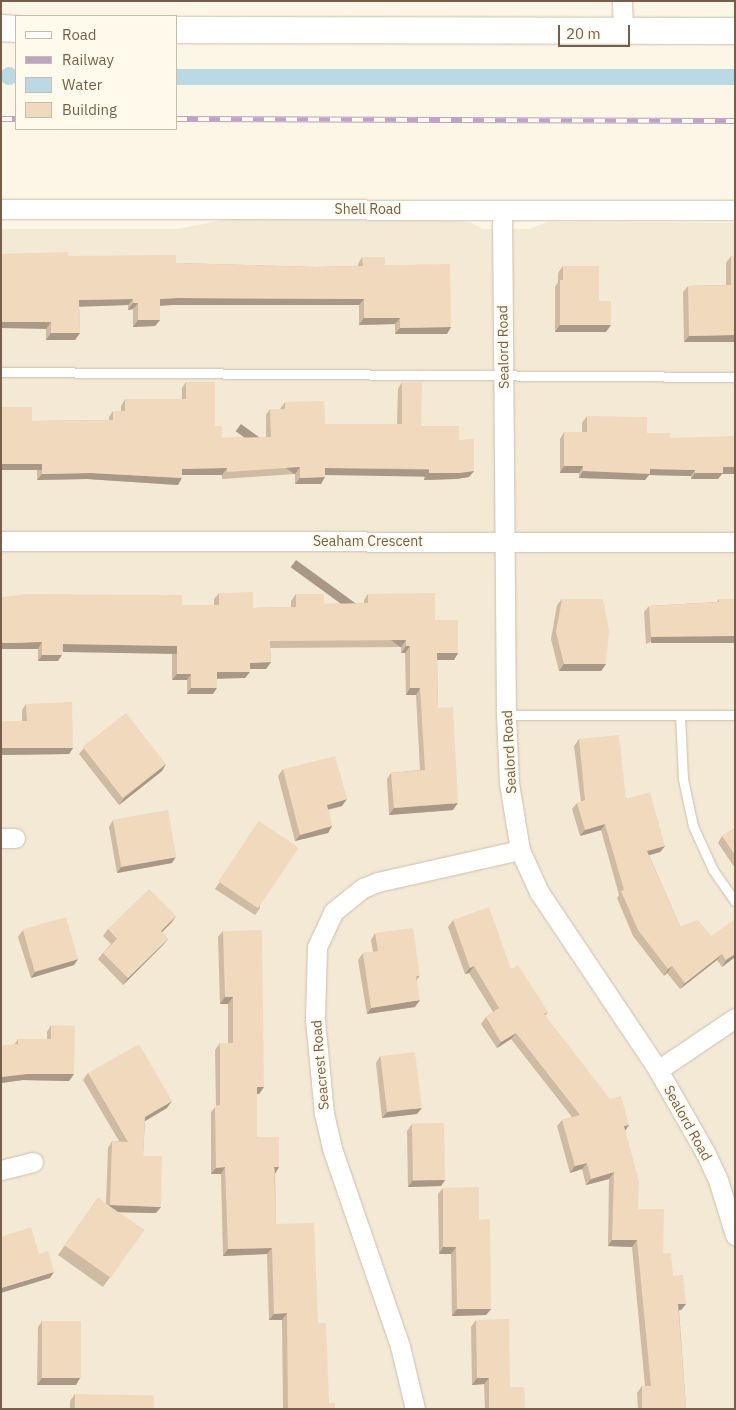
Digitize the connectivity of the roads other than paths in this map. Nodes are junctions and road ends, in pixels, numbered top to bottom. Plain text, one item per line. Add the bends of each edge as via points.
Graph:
1 (622, 1) edge
2 (1, 28) edge
3 (15, 29) edge
4 (178, 30) edge
5 (735, 31) edge
6 (623, 32) junction
7 (1, 209) edge
8 (502, 210) junction
9 (735, 210) edge
10 (1, 372) edge
11 (504, 374) junction
12 (735, 377) edge
13 (1, 541) edge
14 (505, 541) junction
15 (735, 542) edge
16 (735, 714) edge
17 (506, 715) junction
18 (680, 715) junction
19 (520, 850) junction
20 (735, 901) edge
21 (735, 1018) edge
22 (658, 1070) junction
23 (33, 1162) dead end
24 (1, 1170) edge
25 (735, 1235) edge
26 (415, 1409) edge

1 - 6 street
2 - 3 street
4 - 6 street
5 - 6 street
7 - 8 street, Shell Road
8 - 9 street, Shell Road
8 - 11 street, Sealord Road
10 - 11 lane
11 - 12 lane
11 - 14 street, Sealord Road
13 - 14 street, Seaham Crescent
14 - 15 street, Seaham Crescent
14 - 17 street, Sealord Road
16 - 18 lane
17 - 18 lane
17 - 19 street, Sealord Road via 509,783
18 - 20 lane via 683,778 693,826 714,870
19 - 22 street, Sealord Road via 539,892
19 - 26 street, Seacrest Road via 363,888 333,912 317,948 315,1019 324,1114 332,1148 400,1346
21 - 22 street
22 - 25 street, Sealord Road via 718,1180
23 - 24 street

